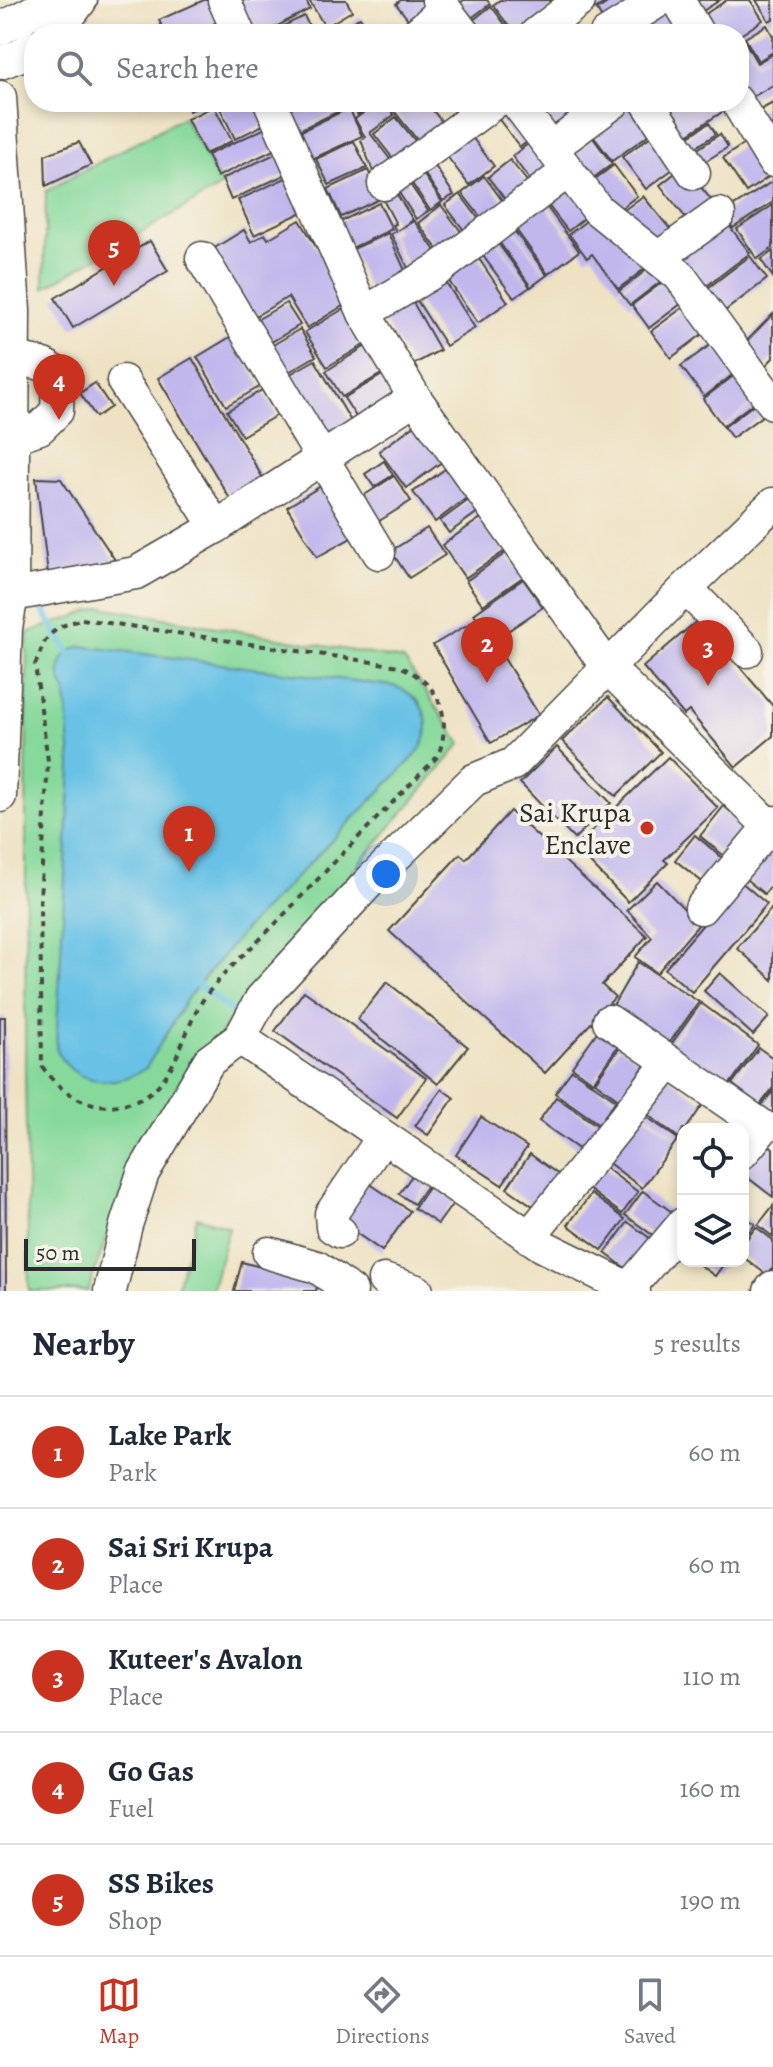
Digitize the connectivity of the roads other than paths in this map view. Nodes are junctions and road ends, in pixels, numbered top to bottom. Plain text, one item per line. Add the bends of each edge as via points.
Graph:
1 (55, 0) edge
2 (81, 0) edge
3 (224, 0) edge
4 (660, 0) edge
5 (678, 0) edge
6 (579, 1) edge
7 (63, 24) edge
8 (235, 24) edge
9 (549, 24) edge
10 (596, 24) edge
11 (620, 24) edge
12 (692, 24) edge
13 (0, 29) edge
14 (24, 53) edge
15 (0, 63) edge
16 (0, 97) edge
17 (274, 112) edge
18 (481, 112) edge
19 (524, 112) edge
20 (605, 112) edge
21 (654, 112) edge
22 (743, 112) edge
23 (560, 160) junction
24 (773, 161) edge
25 (694, 173) dead end
26 (384, 184) dead end
27 (719, 214) dead end
28 (202, 258) dead end
29 (658, 258) junction
30 (364, 313) junction
31 (13, 358) junction
32 (123, 381) dead end
33 (415, 398) junction
34 (773, 403) edge
35 (13, 437) junction
36 (323, 459) junction
37 (773, 504) edge
38 (216, 527) junction
39 (379, 553) dead end
40 (686, 588) junction
41 (12, 595) junction
42 (747, 651) dead end
43 (608, 668) junction
44 (0, 796) edge
45 (772, 826) edge
46 (701, 908) dead end
47 (609, 1021) dead end
48 (240, 1038) junction
49 (668, 1064) junction
50 (383, 1137) junction
51 (749, 1145) edge
52 (340, 1232) dead end
53 (677, 1232) edge
54 (529, 1237) junction
55 (269, 1253) dead end
56 (384, 1280) dead end
57 (631, 1290) edge
58 (110, 1291) edge
59 (351, 1291) edge
60 (417, 1291) edge

1 - 13 street
2 - 7 street
3 - 8 street
4 - 11 street
5 - 12 street
6 - 9 street
6 - 10 street
14 - 15 street
16 - 31 street
17 - 30 street
18 - 26 street
19 - 23 street
20 - 23 street
21 - 25 street
22 - 24 street
23 - 29 street via 598,210
23 - 30 street via 440,268
27 - 29 street
28 - 36 street
29 - 34 street via 679,275
30 - 33 street
31 - 35 street
31 - 35 street via 47,365 56,374 58,388 57,411 40,428
32 - 38 street
33 - 36 street
33 - 43 street
35 - 41 street
36 - 38 street
36 - 39 street
37 - 40 street
38 - 41 street via 136,573
40 - 42 street
40 - 43 street
41 - 44 street via 6,628
43 - 45 street
43 - 48 street via 513,764 461,790 372,879 261,999
45 - 46 street
47 - 49 street
48 - 50 street
48 - 58 street via 209,1061 143,1173
49 - 51 street via 764,1127
49 - 54 street
50 - 52 street via 331,1214 332,1227
50 - 54 street
53 - 57 street
54 - 57 street
55 - 59 street via 317,1267
56 - 60 street

